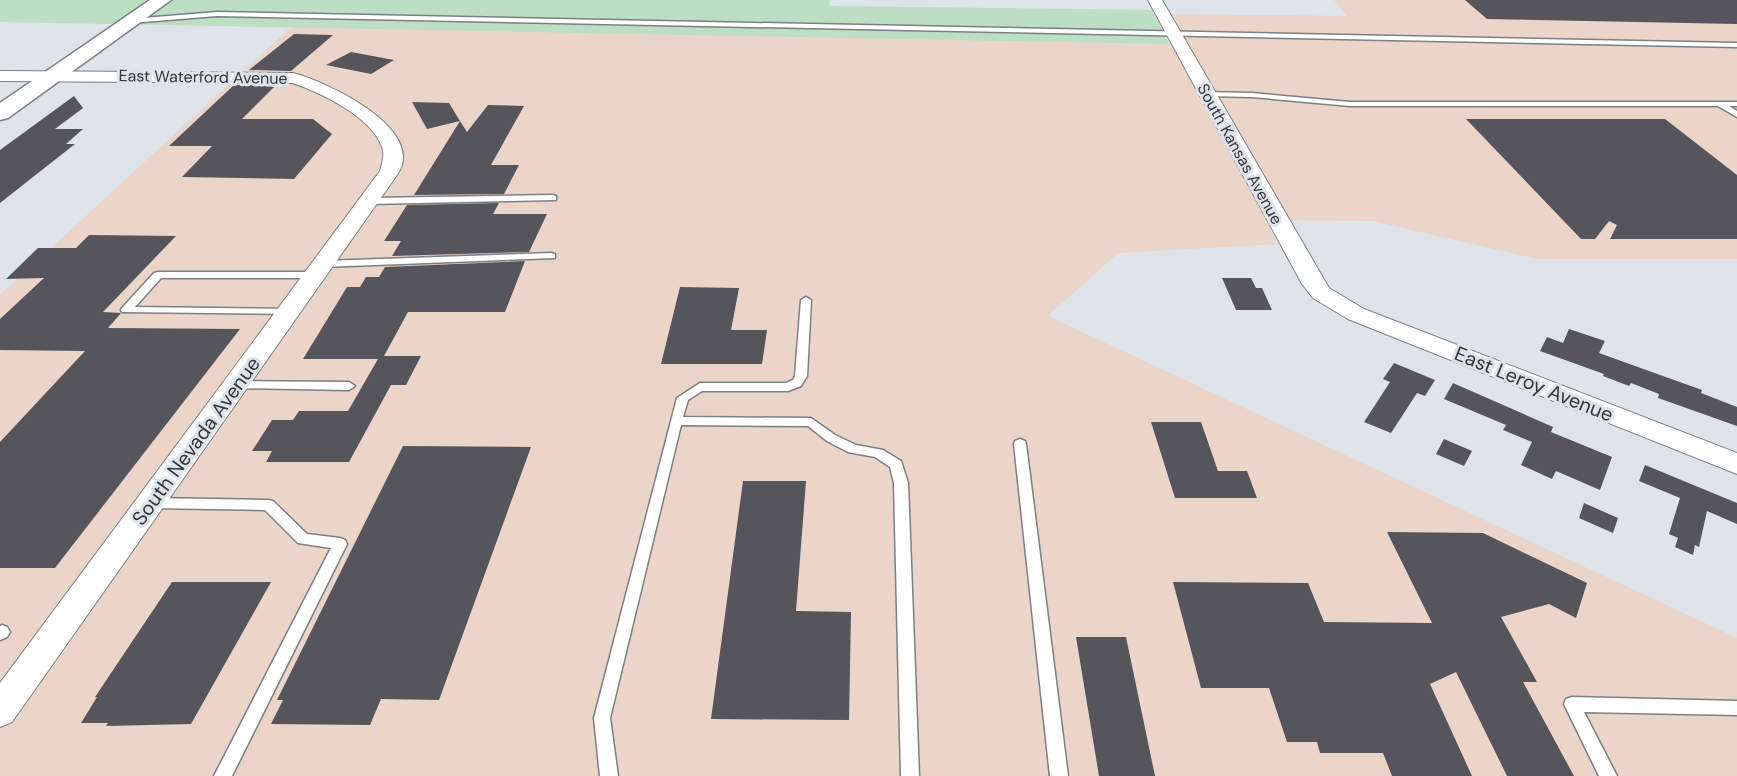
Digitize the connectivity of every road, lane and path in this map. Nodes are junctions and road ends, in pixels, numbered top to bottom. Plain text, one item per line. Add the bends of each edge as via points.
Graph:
1 (162, 0) edge
2 (1155, 0) edge
3 (131, 21) junction
4 (1174, 33) junction
5 (1737, 45) edge
6 (54, 75) junction
7 (0, 76) edge
8 (1206, 94) junction
9 (1720, 104) junction
10 (1737, 104) edge
11 (0, 113) edge
12 (1737, 116) edge
13 (390, 171) joint
14 (553, 198) dead end
15 (369, 201) junction
16 (551, 256) dead end
17 (319, 270) junction
18 (806, 300) dead end
19 (1333, 301) joint
20 (290, 311) junction
21 (237, 385) junction
22 (349, 386) dead end
23 (676, 421) junction
24 (1020, 444) dead end
25 (1737, 464) edge
26 (151, 503) junction
27 (1737, 708) edge
28 (0, 711) edge
29 (223, 776) edge
30 (609, 776) edge
31 (910, 776) edge
32 (1059, 776) edge
33 (1608, 776) edge

1 - 3 street
2 - 4 street, South Kansas Avenue
3 - 4 lane via 217,14
3 - 6 street
4 - 5 lane
4 - 8 street, South Kansas Avenue
6 - 7 street, East Waterford Avenue
6 - 11 street
6 - 13 street, East Waterford Avenue via 266,76 312,83 338,96 382,130 393,149
8 - 9 lane via 1252,94 1350,104
8 - 19 street, South Kansas Avenue via 1313,284
9 - 10 lane
9 - 12 lane
13 - 15 street, South Nevada Avenue
14 - 15 lane
15 - 17 street, South Nevada Avenue
16 - 17 lane via 437,258
17 - 20 street, South Nevada Avenue
17 - 20 lane via 158,275 126,310
18 - 23 lane via 801,376 796,383 788,387 700,387 682,399
19 - 25 street, East Leroy Avenue via 1356,314
20 - 21 street, South Nevada Avenue
21 - 22 lane
21 - 26 street, South Nevada Avenue
23 - 30 lane via 602,718
23 - 31 lane via 811,422 853,449 878,453 896,464 901,483
24 - 32 lane
26 - 28 street, South Nevada Avenue
26 - 29 lane via 268,504 303,539 340,544
27 - 33 lane via 1572,704

